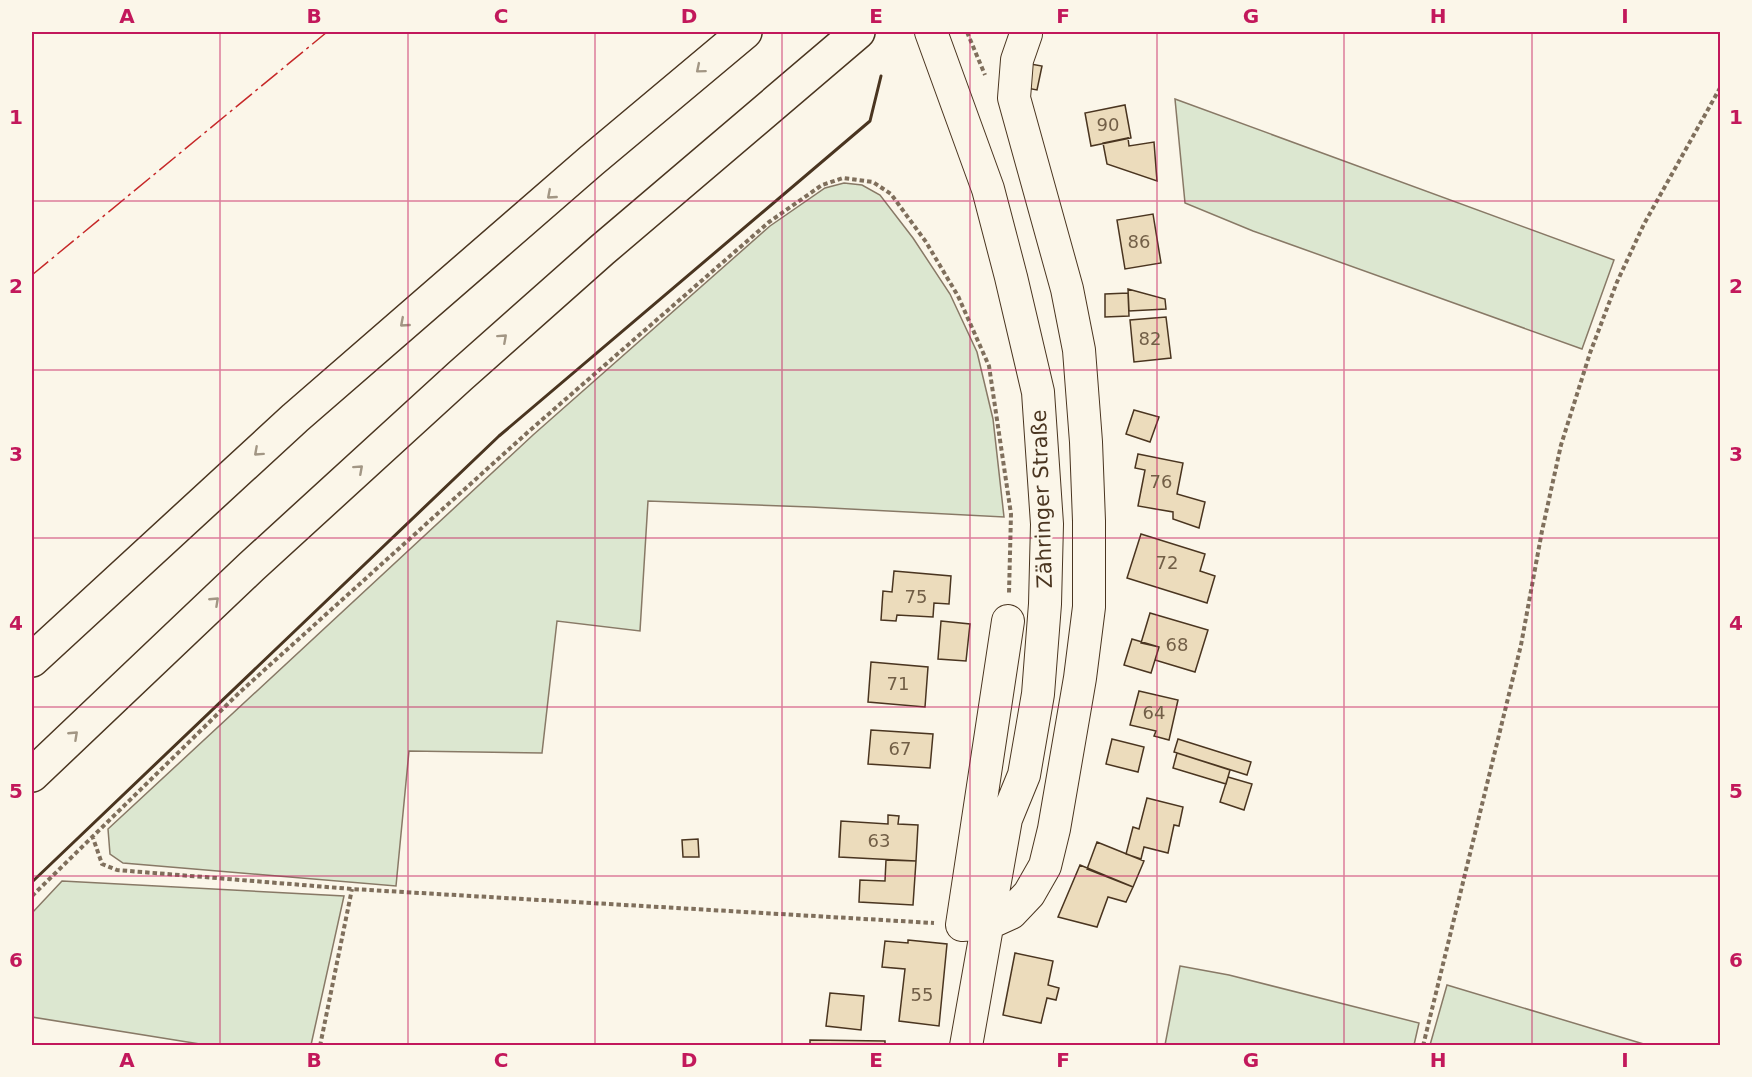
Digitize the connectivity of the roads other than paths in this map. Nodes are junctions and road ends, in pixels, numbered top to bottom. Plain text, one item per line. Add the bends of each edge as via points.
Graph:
1 (745, 32) edge
2 (858, 32) edge
3 (931, 32) edge
4 (1026, 34) dead end
5 (1008, 621) road end
6 (32, 660) edge
7 (32, 776) edge
8 (975, 924) junction
9 (966, 1046) edge

1 -> 6 highway via 296,418
7 -> 2 highway via 251,567 460,376
3 - 8 street, Zähringer Straße via 988,189 1025,334 1038,392 1047,524 1038,694 1024,775 1006,819
4 - 8 street via 1017,60 1014,98 1067,289 1079,350 1087,453 1089,607 1080,678 1045,866 1029,894 1011,913
5 - 8 street
8 - 9 street, Zähringer Straße

